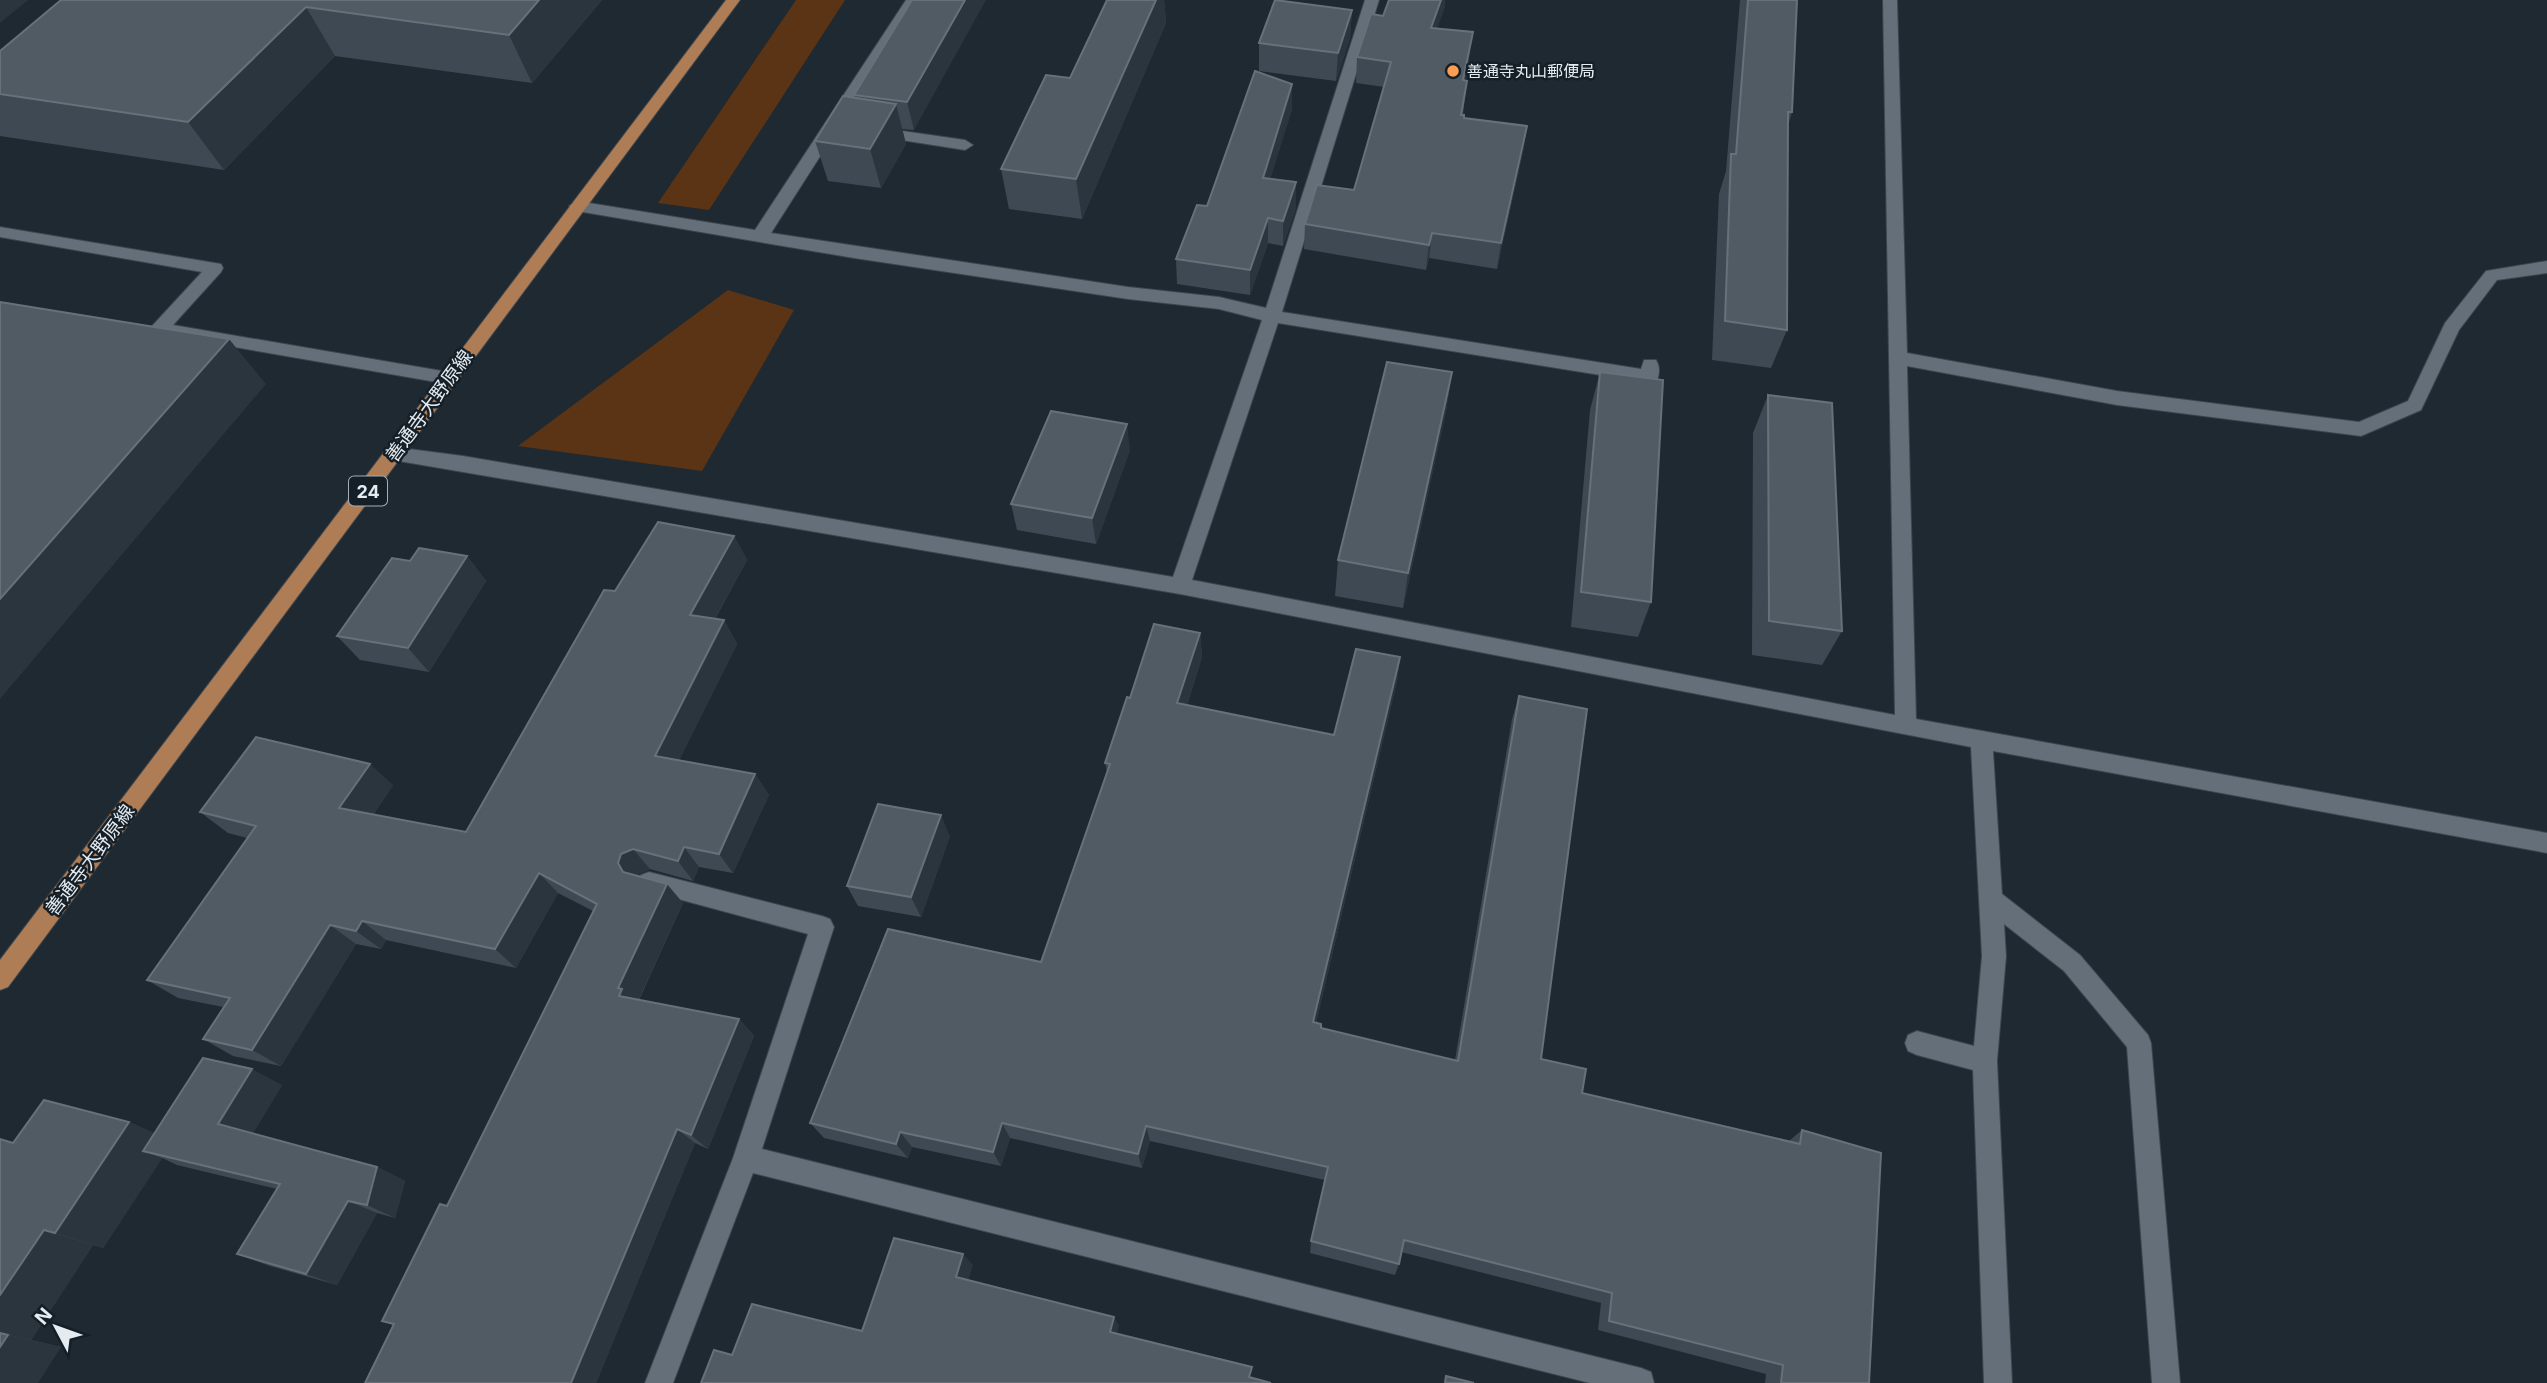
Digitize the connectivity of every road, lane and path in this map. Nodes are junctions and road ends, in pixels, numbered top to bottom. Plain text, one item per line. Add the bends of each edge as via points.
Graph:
1 (733, 0) edge
2 (913, 0) edge
3 (1372, 0) edge
4 (1889, 0) edge
5 (845, 128) junction
6 (965, 145) dead end
7 (577, 206) junction
8 (0, 232) edge
9 (760, 236) junction
10 (2547, 267) edge
11 (1272, 316) junction
12 (1897, 358) junction
13 (1650, 364) dead end
14 (448, 378) junction
15 (394, 454) junction
16 (1180, 586) junction
17 (1906, 726) junction
18 (1981, 738) junction
19 (2547, 843) edge
20 (649, 882) edge
21 (1990, 899) junction
22 (0, 979) edge
23 (1917, 1042) dead end
24 (1985, 1061) junction
25 (746, 1158) junction
26 (1641, 1382) edge
27 (659, 1383) edge
28 (1998, 1383) edge
29 (2166, 1383) edge

1 - 7 main road, 善通寺大野原線 / 24
2 - 5 street
3 - 11 street
4 - 12 street
5 - 6 street
5 - 9 street
7 - 9 street
7 - 14 main road, 善通寺大野原線 / 24
8 - 14 street via 215,268 159,329
9 - 11 street via 1219,303
10 - 12 street via 2492,275 2451,327 2415,405 2361,429 2117,398
11 - 13 street via 1650,377
11 - 16 street
12 - 17 street
14 - 15 main road, 善通寺大野原線 / 24
15 - 16 street
15 - 22 main road, 善通寺大野原線 / 24
16 - 17 street
17 - 18 street
18 - 19 street
18 - 21 street
20 - 25 street via 822,927
21 - 24 street via 1994,956
21 - 29 street via 2072,963 2139,1043
23 - 24 street
24 - 28 street
25 - 26 street
25 - 27 street

